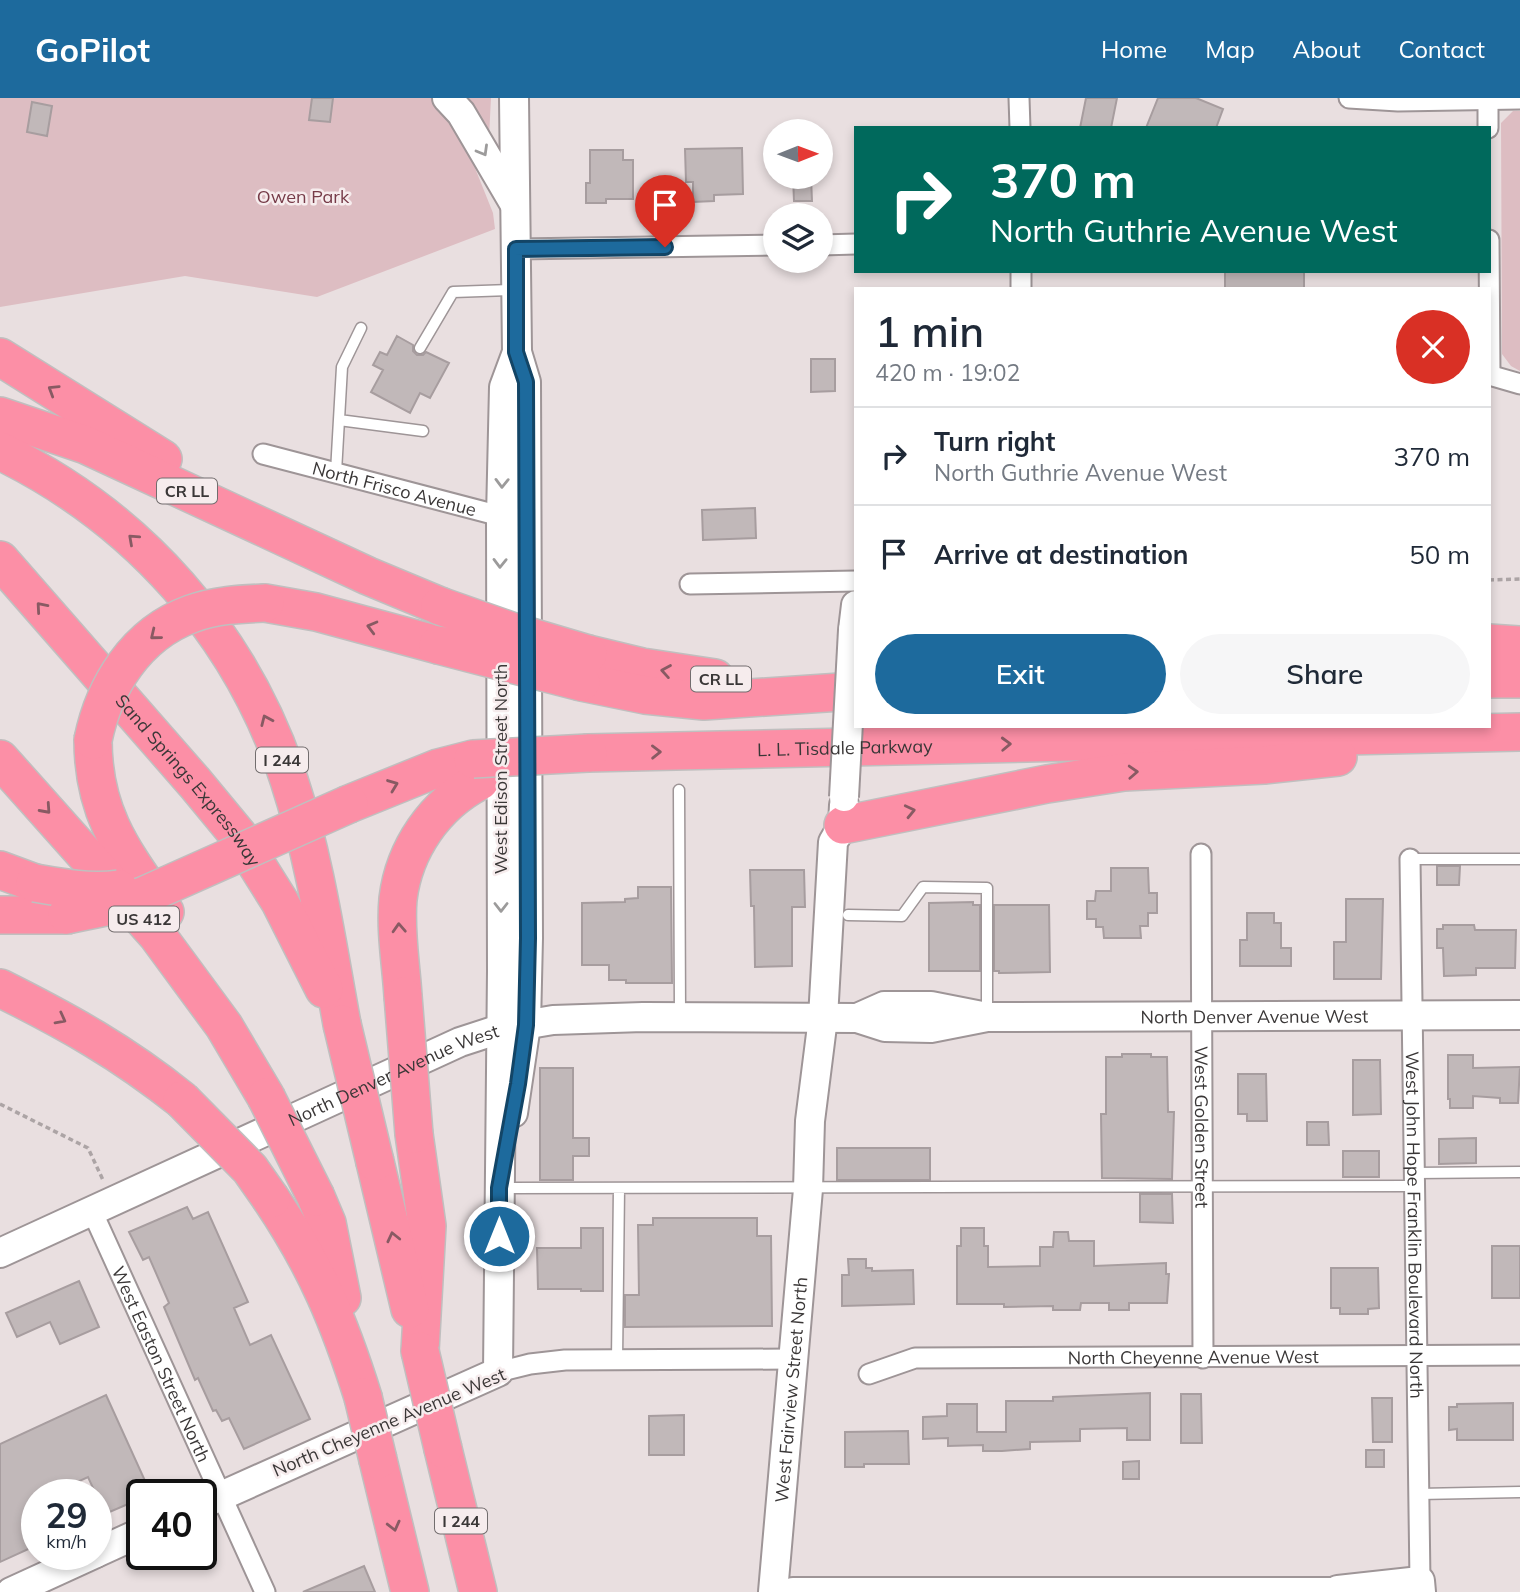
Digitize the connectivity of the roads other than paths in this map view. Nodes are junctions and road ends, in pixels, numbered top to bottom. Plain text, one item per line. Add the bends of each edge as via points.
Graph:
1 (447, 98) edge
2 (514, 98) edge
3 (1019, 98) edge
4 (1349, 98) edge
5 (1520, 99) edge
6 (1488, 100) edge
7 (1020, 126) edge
8 (1488, 126) edge
9 (516, 206) junction
10 (854, 244) edge
11 (763, 245) edge
12 (833, 245) edge
13 (516, 249) junction
14 (517, 290) junction
15 (361, 328) dead end
16 (420, 348) dead end
17 (0, 357) edge
18 (1491, 375) edge
19 (1520, 384) edge
20 (0, 416) edge
21 (339, 419) junction
22 (423, 431) dead end
23 (0, 451) edge
24 (263, 454) dead end
25 (336, 472) junction
26 (514, 519) junction
27 (288, 538) junction
28 (0, 560) edge
29 (854, 581) edge
30 (690, 584) dead end
31 (854, 636) edge
32 (1491, 643) edge
33 (1520, 645) edge
34 (585, 668) junction
35 (1491, 679) edge
36 (1520, 679) edge
37 (854, 690) edge
38 (1520, 732) edge
39 (1520, 738) edge
40 (588, 753) junction
41 (0, 759) edge
42 (679, 790) dead end
43 (843, 811) junction
44 (1201, 854) dead end
45 (1410, 859) joint
46 (1520, 859) edge
47 (0, 870) edge
48 (191, 872) junction
49 (0, 915) edge
50 (848, 915) junction
51 (0, 988) edge
52 (1520, 1015) edge
53 (1413, 1016) junction
54 (680, 1017) junction
55 (986, 1017) junction
56 (1202, 1017) junction
57 (840, 1018) junction
58 (342, 1024) junction
59 (513, 1027) junction
60 (265, 1097) junction
61 (1520, 1172) edge
62 (1415, 1179) junction
63 (499, 1188) junction
64 (619, 1188) junction
65 (1204, 1188) junction
66 (808, 1189) junction
67 (92, 1211) junction
68 (0, 1253) edge
69 (420, 1351) junction
70 (1520, 1355) edge
71 (1417, 1357) junction
72 (1203, 1358) junction
73 (792, 1359) junction
74 (617, 1360) junction
75 (498, 1372) junction
76 (869, 1374) dead end
77 (363, 1397) junction
78 (202, 1479) edge
79 (1520, 1492) edge
80 (1419, 1494) junction
81 (217, 1497) edge
82 (217, 1510) edge
83 (58, 1570) edge
84 (1420, 1587) edge
85 (1341, 1591) edge
86 (11, 1592) edge
87 (265, 1592) edge
88 (410, 1592) edge
89 (478, 1592) edge
90 (773, 1592) edge
91 (793, 1592) edge
92 (803, 1592) edge

1 -> 9 street
2 - 9 street, West Edison Street North
3 - 7 street
4 - 6 street
5 - 6 street
6 - 8 street
9 - 13 street, West Edison Street North
10 - 12 street
11 - 13 street
13 - 14 street, West Edison Street North
14 - 16 lane via 453,292
14 - 26 street, West Edison Street North via 516,352 526,382
15 - 21 lane via 342,368
27 -> 17 highway
18 - 19 street
20 - 27 highway, CR LL via 86,445
21 - 22 lane
21 - 25 lane
58 -> 23 highway, I 244 via 315,878 290,782 262,711 229,650 181,587 127,533 38,469
24 - 25 street, North Frisco Avenue
25 - 26 street, North Frisco Avenue
26 - 59 street, West Edison Street North via 528,938
27 - 34 highway, CR LL, bridge via 440,606 514,632
58 -> 28 highway, Sand Springs Expressway via 280,902 238,835
29 - 30 street
31 - 43 street, West Fairview Street North, bridge
32 - 33 highway
37 -> 34 highway via 704,701 645,695
34 -> 60 highway, bridge via 438,645 265,603 190,614 167,626 125,664 100,712 93,740 95,780 103,810 112,831 227,1005
35 - 36 highway
40 -> 38 highway, L. L. Tisdale Parkway
43 -> 39 highway via 1124,772 1264,765
48 -> 40 highway, L. L. Tisdale Parkway, bridge via 438,768 473,759
69 -> 40 highway, bridge via 427,1226 414,1134 398,919 400,888 412,850 437,813 465,788 507,769
41 -> 60 highway, US 412 via 139,912 223,1026
42 - 54 lane
43 - 50 street, West Fairview Street North via 852,845
43 - 57 street, West Fairview Street North via 833,842
44 - 56 street, West Golden Street
45 - 46 lane
45 - 53 street, West John Hope Franklin Boulevard North
47 - 48 highway, bridge via 35,883 97,891
48 - 49 highway, bridge via 106,907 67,915
50 - 55 lane via 902,916 923,887 987,888
50 - 57 street, West Fairview Street North
51 -> 77 highway, bridge via 118,1052 182,1100 250,1169 294,1234 329,1299
52 - 53 street, North Denver Avenue West
53 - 56 street, North Denver Avenue West
53 - 62 street, West John Hope Franklin Boulevard North
54 - 57 street, North Denver Avenue West
54 - 59 street, North Denver Avenue West via 553,1020
55 - 56 street, North Denver Avenue West
55 - 57 street, North Denver Avenue West via 931,1028 885,1027
56 - 65 street, West Golden Street
57 - 66 street, West Fairview Street North via 839,1052
69 -> 58 highway, I 244, bridge
59 - 63 street, West Edison Street North via 516,1095
59 - 67 street, North Denver Avenue West via 460,1042
60 - 77 highway, US 412, bridge via 327,1223
61 - 62 lane
62 - 65 lane
62 - 71 street, West John Hope Franklin Boulevard North
63 - 64 lane
63 - 75 street, West Edison Street North
64 - 66 lane
64 - 74 lane
65 - 66 lane
65 - 72 street, West Golden Street
66 - 73 street, West Fairview Street North
67 - 68 street, North Denver Avenue West
67 - 78 street, West Easton Street North
69 - 89 highway, I 244, bridge
70 - 71 street, North Cheyenne Avenue West
71 - 72 street, North Cheyenne Avenue West
71 - 80 street, West John Hope Franklin Boulevard North
72 - 76 street, North Cheyenne Avenue West via 915,1359
73 - 74 street, North Cheyenne Avenue West
73 - 90 street, West Fairview Street North
74 - 75 street, North Cheyenne Avenue West via 551,1362
75 - 81 street, North Cheyenne Avenue West
77 -> 88 highway, bridge
79 - 80 lane
80 - 84 street, West John Hope Franklin Boulevard North
82 - 87 street, West Easton Street North
83 - 86 street
84 - 85 street
85 - 92 street
91 - 92 street

